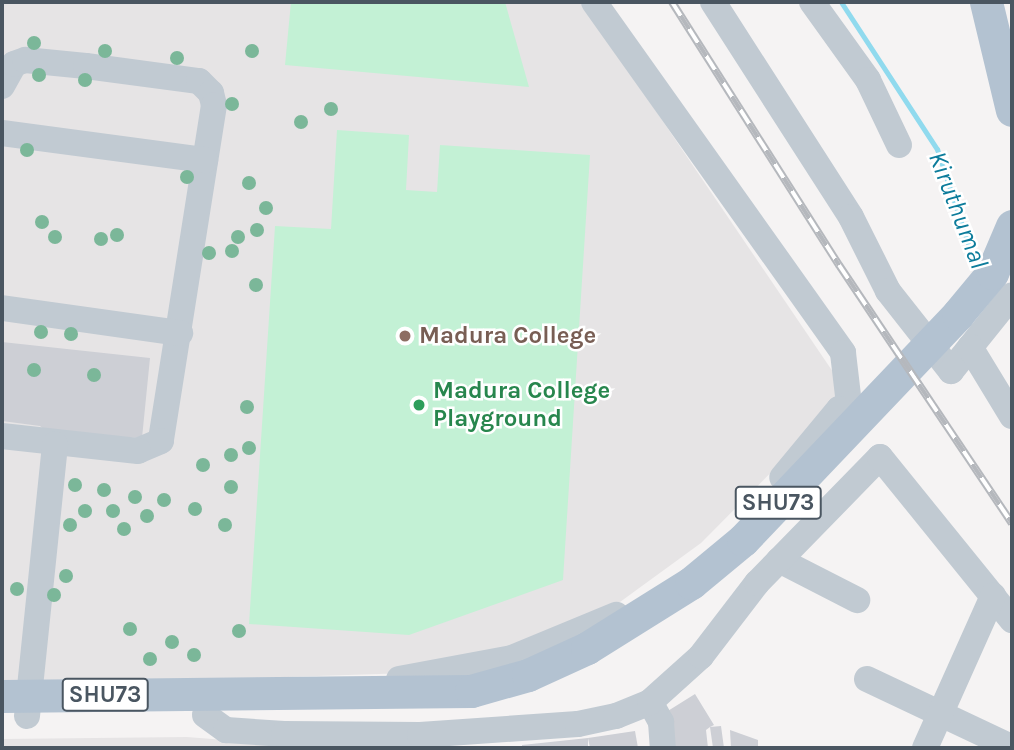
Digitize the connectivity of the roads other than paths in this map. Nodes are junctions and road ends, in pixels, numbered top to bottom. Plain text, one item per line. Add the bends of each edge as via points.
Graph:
1 (594, 2) edge
2 (713, 2) edge
3 (812, 2) edge
4 (986, 2) edge
5 (2, 86) edge
6 (1012, 110) edge
7 (2, 133) edge
8 (899, 145) dead end
9 (205, 160) junction
10 (1012, 226) edge
11 (1007, 302) edge
12 (2, 308) edge
13 (180, 332) junction
14 (970, 347) junction
15 (1012, 416) edge
16 (2, 436) edge
17 (55, 444) junction
18 (779, 560) junction
19 (993, 596) junction
20 (857, 600) dead end
21 (1012, 620) edge
22 (867, 679) dead end
23 (650, 702) junction
24 (206, 705) junction
25 (15, 706) edge
26 (937, 715) junction
27 (420, 741) edge
28 (1009, 746) dead end
29 (663, 748) edge
30 (925, 748) edge

1 - 24 street via 836,341 847,370 849,404 839,409 775,488 727,535 680,574 605,622 512,658 439,674 361,682 225,685
2 - 14 street via 851,217 888,291 951,371
3 - 8 street via 868,80
4 - 6 main road
5 - 9 street via 14,64 25,61 199,81 211,93 214,105
7 - 9 street
9 - 13 street
10 - 24 main road, SHU73 via 992,273 958,314 743,540 681,590 587,648 528,675 419,705 300,714
11 - 14 street
12 - 13 street
13 - 17 street via 161,442 138,451
14 - 15 street
16 - 17 street
17 - 25 street
18 - 19 street via 880,457
18 - 20 street
18 - 23 street via 701,656
19 - 21 street
19 - 26 street
22 - 26 street
23 - 27 street via 578,724
23 - 29 street via 661,723
24 - 25 main road, SHU73
24 - 27 street via 226,730
26 - 28 street
26 - 30 street

